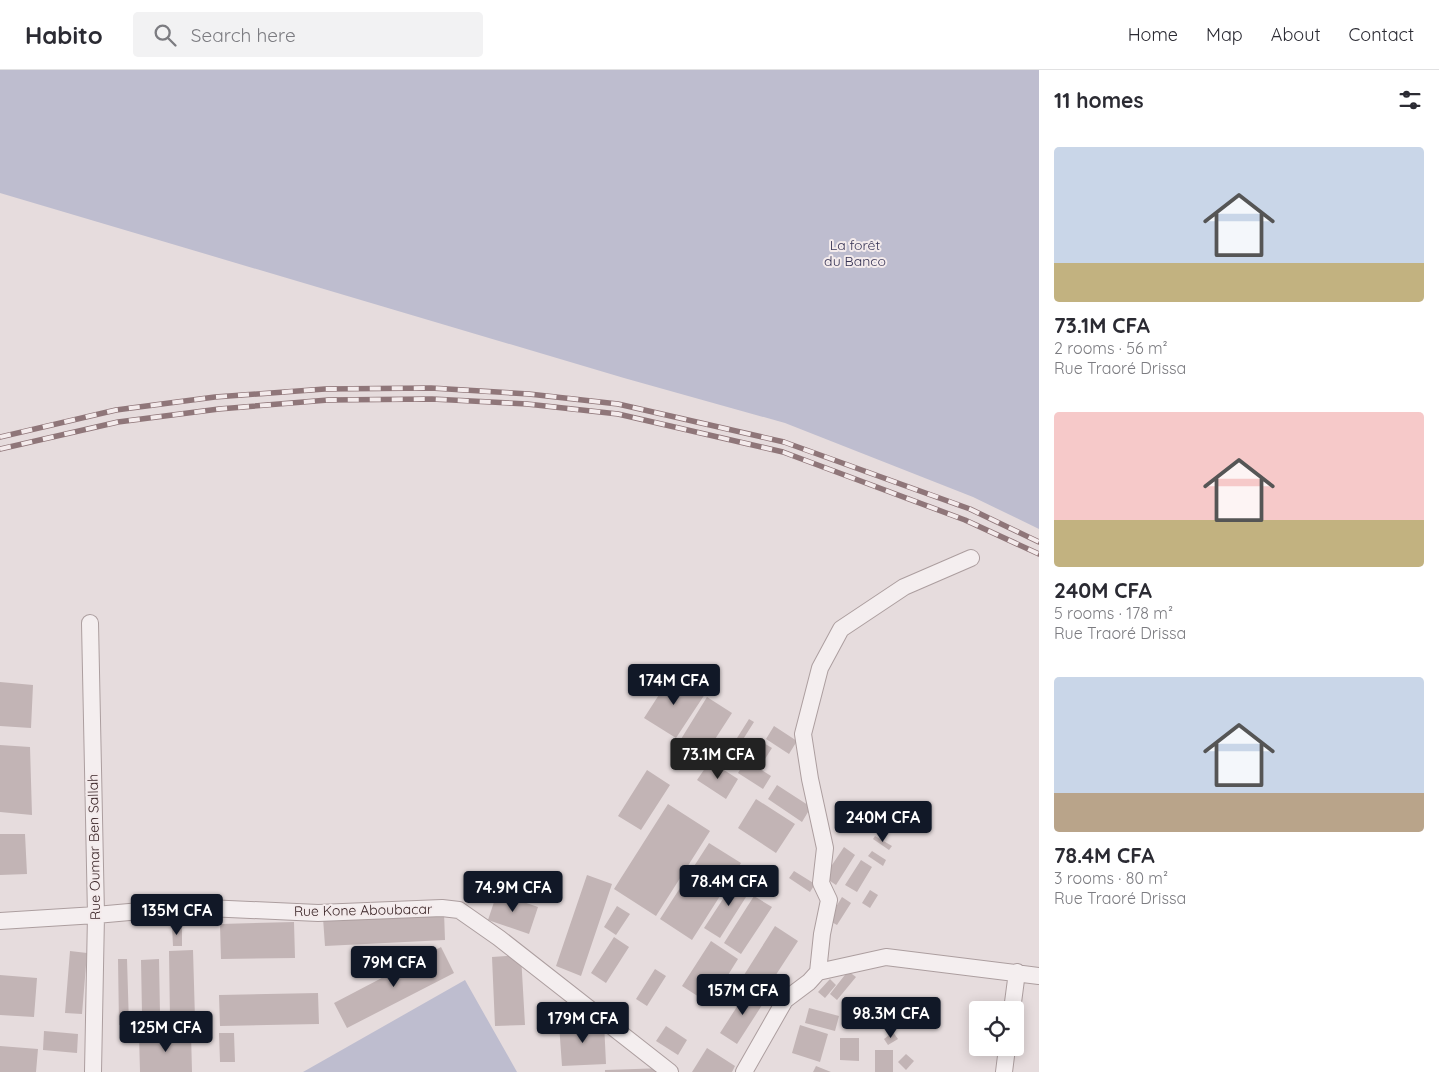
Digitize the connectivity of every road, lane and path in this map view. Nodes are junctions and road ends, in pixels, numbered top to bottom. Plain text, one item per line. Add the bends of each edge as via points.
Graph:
1 (971, 558) dead end
2 (90, 623) dead end
3 (96, 915) junction
4 (0, 921) edge
5 (818, 972) junction
6 (1017, 972) junction
7 (1039, 976) edge
8 (1013, 1001) edge
9 (1006, 1056) edge
10 (94, 1072) edge
11 (670, 1072) edge
12 (744, 1072) edge
13 (1004, 1072) edge

1 - 5 street via 904,587 841,629 820,668 803,734 825,848 821,883 829,900
2 - 3 street, Rue Oumar Ben Sallah
3 - 4 street, Rue Kone Aboubacar
3 - 10 street, Rue Oumar Ben Sallah
3 - 11 street, Rue Kone Aboubacar via 185,907 318,913 459,910
5 - 6 street via 886,957
5 - 12 street via 785,1000
6 - 7 street
6 - 8 street
9 - 13 street

